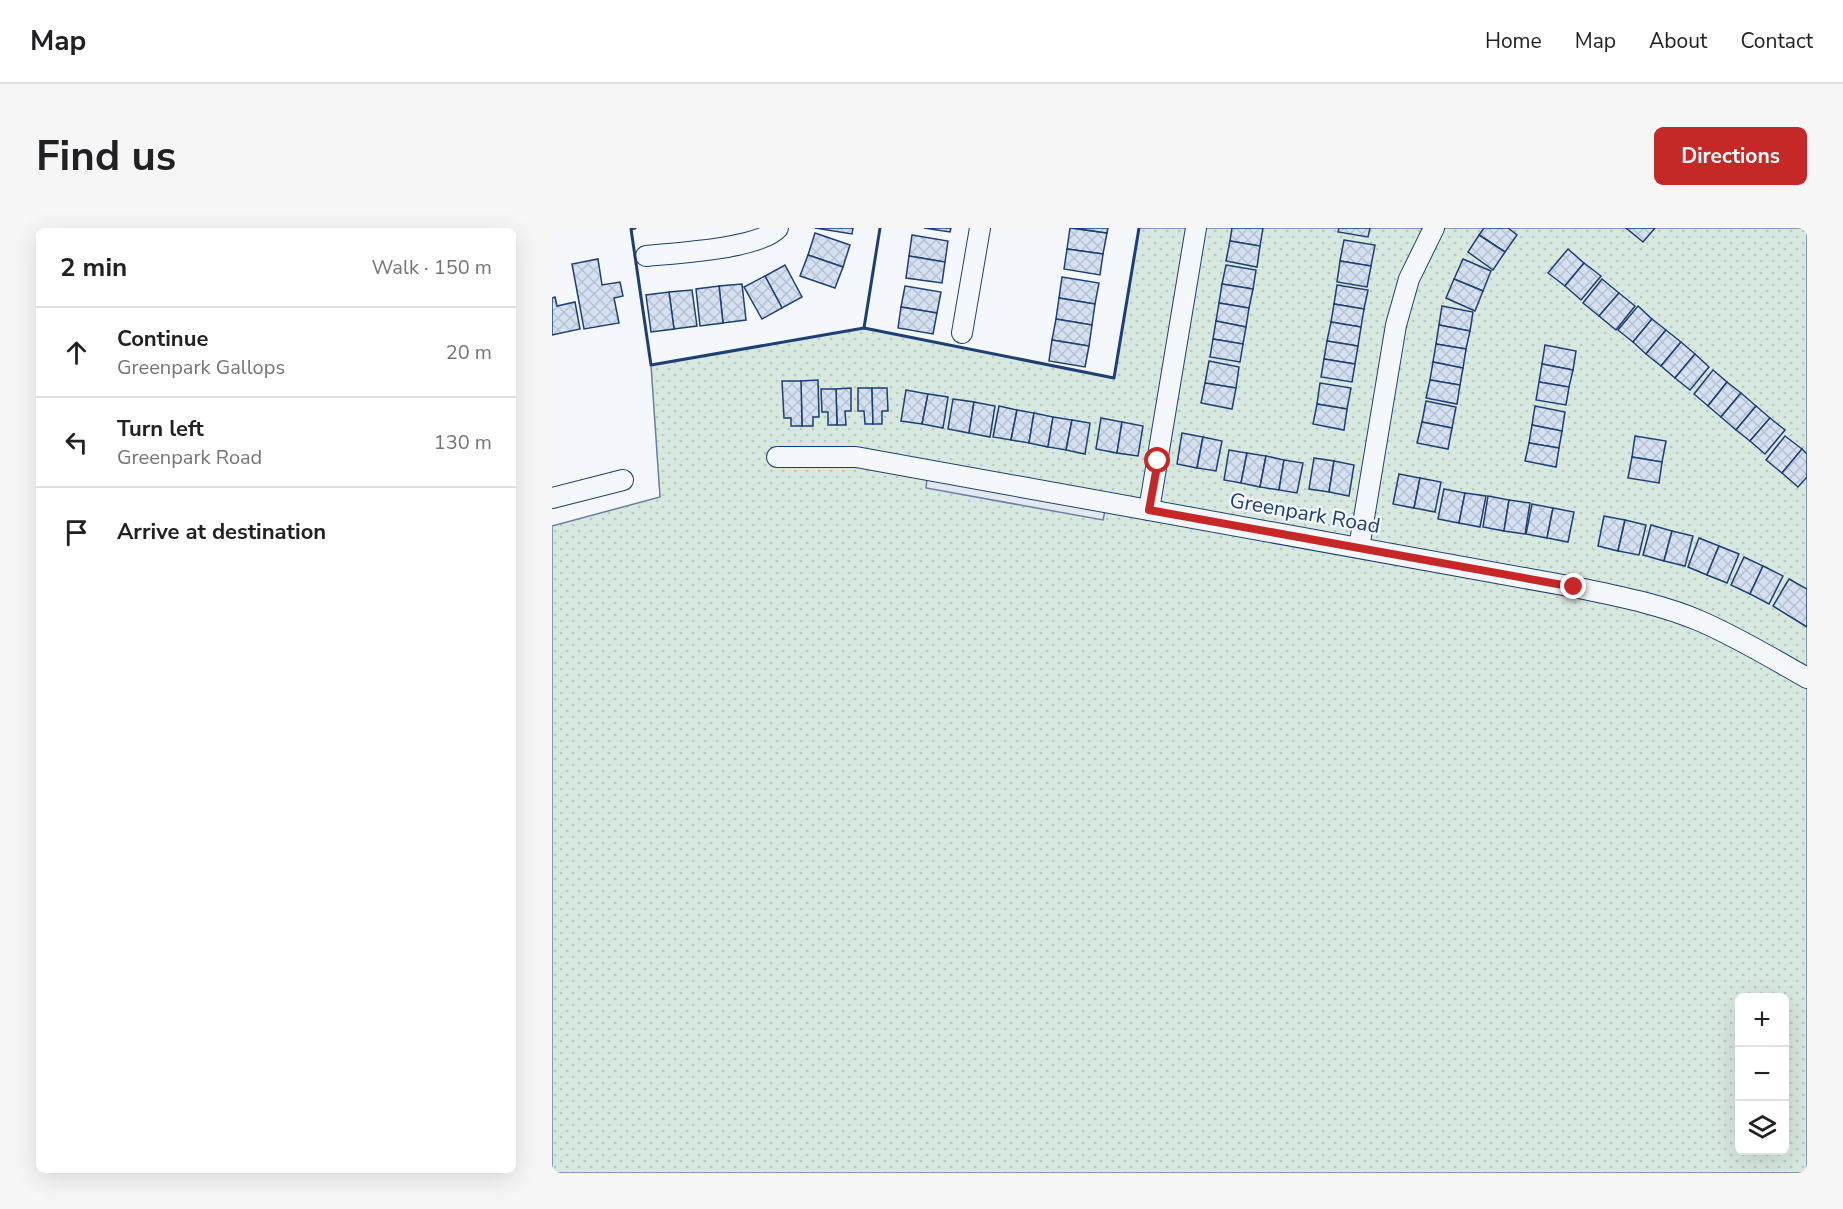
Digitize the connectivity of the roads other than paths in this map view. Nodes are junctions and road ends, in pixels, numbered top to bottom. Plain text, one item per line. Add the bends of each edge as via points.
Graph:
1 (778, 228) edge
2 (980, 228) edge
3 (1196, 228) edge
4 (1434, 228) edge
5 (646, 256) dead end
6 (962, 333) dead end
7 (777, 457) dead end
8 (623, 480) dead end
9 (552, 498) edge
10 (1149, 510) junction
11 (1359, 548) junction
12 (1807, 678) edge

1 - 5 street via 767,236 732,245
2 - 6 street
3 - 10 street
4 - 11 street via 1409,279 1396,325
7 - 10 street, Greenpark Road via 856,457
8 - 9 street
10 - 11 street, Greenpark Road
11 - 12 street, Greenpark Road via 1574,587 1669,609 1718,629

